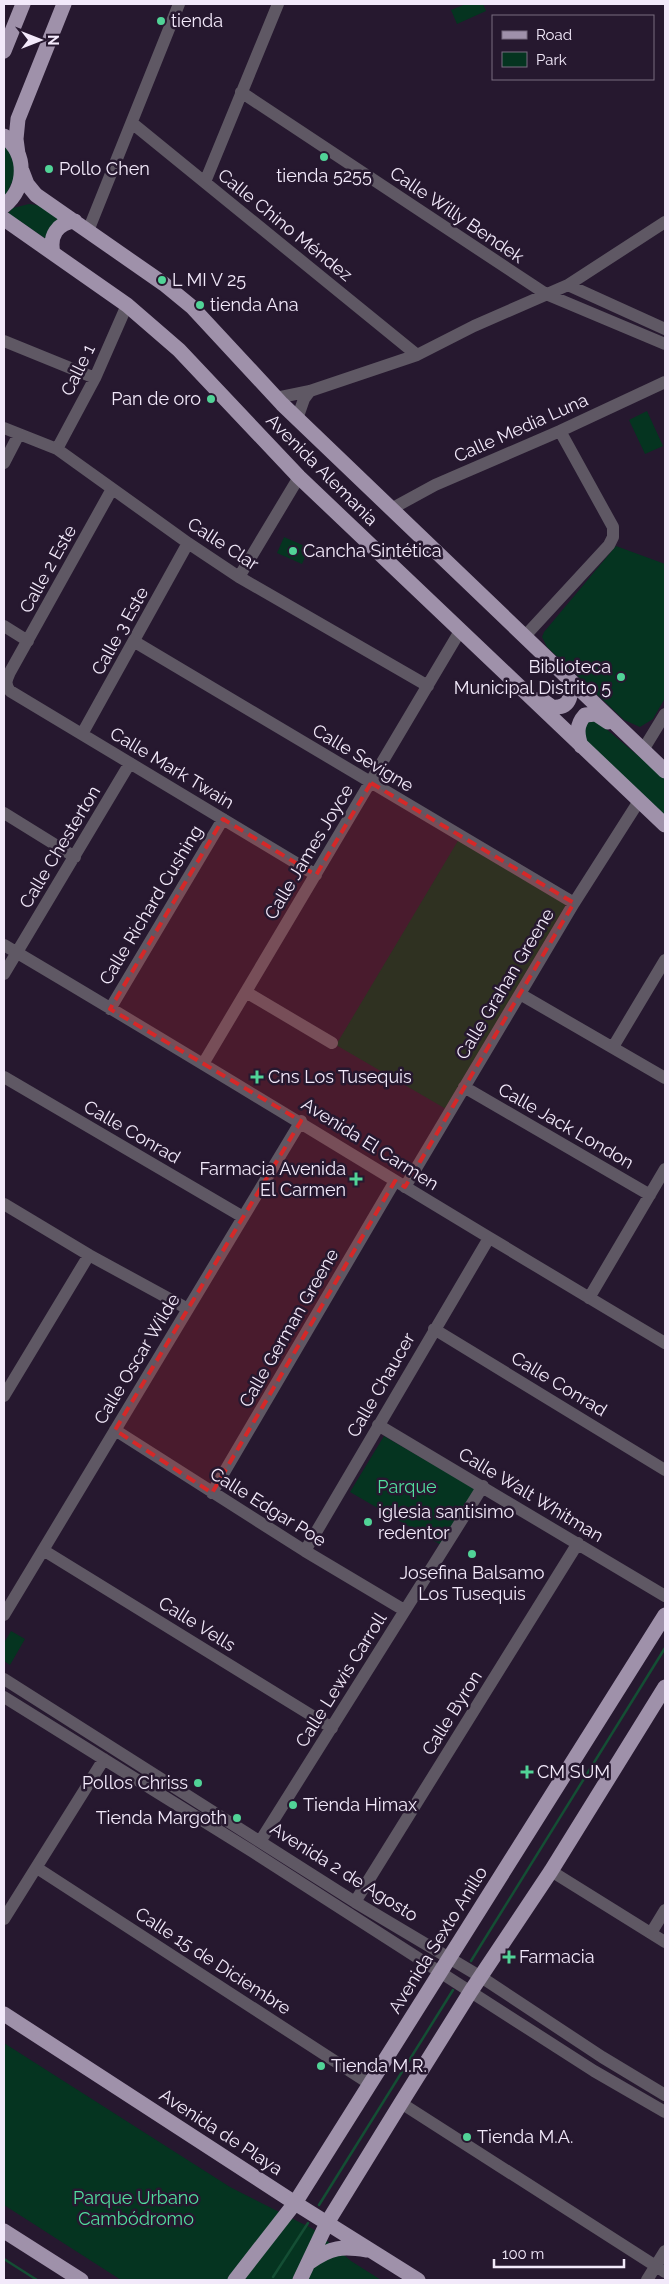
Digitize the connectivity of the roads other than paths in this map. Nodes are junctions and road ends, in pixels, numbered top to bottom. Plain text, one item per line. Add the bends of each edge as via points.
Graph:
1 (23, 4) edge
2 (64, 4) edge
3 (179, 4) edge
4 (278, 4) edge
5 (4, 52) edge
6 (241, 92) junction
7 (132, 123) junction
8 (4, 136) edge
9 (18, 154) junction
10 (22, 171) junction
11 (205, 182) junction
12 (4, 206) edge
13 (4, 219) edge
14 (75, 222) junction
15 (665, 222) edge
16 (88, 231) junction
17 (53, 253) junction
18 (568, 286) junction
19 (546, 294) junction
20 (128, 305) junction
21 (665, 329) edge
22 (4, 341) edge
23 (665, 344) edge
24 (417, 355) junction
25 (95, 378) junction
26 (665, 382) edge
27 (310, 391) junction
28 (276, 398) junction
29 (297, 418) junction
30 (4, 428) edge
31 (560, 432) junction
32 (19, 434) junction
33 (57, 449) junction
34 (4, 463) edge
35 (299, 477) junction
36 (112, 489) junction
37 (391, 509) junction
38 (188, 543) junction
39 (239, 577) junction
40 (4, 626) edge
41 (460, 631) junction
42 (526, 636) junction
43 (28, 641) junction
44 (135, 642) junction
45 (497, 665) junction
46 (568, 678) junction
47 (428, 686) junction
48 (10, 691) joint
49 (665, 714) edge
50 (82, 734) junction
51 (629, 737) junction
52 (581, 746) junction
53 (643, 750) junction
54 (130, 763) junction
55 (665, 771) edge
56 (371, 783) junction
57 (639, 801) junction
58 (4, 813) edge
59 (223, 819) junction
60 (665, 825) edge
61 (75, 857) junction
62 (316, 875) junction
63 (574, 903) junction
64 (4, 945) edge
65 (17, 953) junction
66 (665, 960) edge
67 (4, 974) edge
68 (246, 992) junction
69 (520, 994) junction
70 (110, 1009) junction
71 (332, 1043) dead end
72 (613, 1047) junction
73 (203, 1064) junction
74 (4, 1077) edge
75 (665, 1078) edge
76 (464, 1087) junction
77 (301, 1121) junction
78 (665, 1169) edge
79 (400, 1184) junction
80 (650, 1196) junction
81 (4, 1204) edge
82 (243, 1217) junction
83 (489, 1238) junction
84 (88, 1255) junction
85 (590, 1298) junction
86 (188, 1309) junction
87 (434, 1329) junction
88 (665, 1343) edge
89 (4, 1396) edge
90 (378, 1425) junction
91 (115, 1430) junction
92 (665, 1470) edge
93 (483, 1486) junction
94 (212, 1493) junction
95 (578, 1543) junction
96 (43, 1550) junction
97 (305, 1551) junction
98 (665, 1596) edge
99 (404, 1610) junction
100 (4, 1615) edge
101 (665, 1615) edge
102 (4, 1678) edge
103 (665, 1687) edge
104 (4, 1697) edge
105 (332, 1728) junction
106 (104, 1759) junction
107 (261, 1840) junction
108 (37, 1868) junction
109 (551, 1871) junction
110 (355, 1902) junction
111 (665, 1910) edge
112 (373, 1912) junction
113 (4, 1918) edge
114 (366, 1924) junction
115 (651, 1933) junction
116 (665, 1942) edge
117 (449, 1957) junction
118 (440, 1972) junction
119 (481, 1977) junction
120 (470, 1991) junction
121 (4, 2014) edge
122 (569, 2036) junction
123 (560, 2049) junction
124 (370, 2084) junction
125 (665, 2095) edge
126 (401, 2104) junction
127 (665, 2112) edge
128 (295, 2203) junction
129 (327, 2223) junction
130 (4, 2231) edge
131 (372, 2251) junction
132 (665, 2252) edge
133 (310, 2262) junction
134 (661, 2269) edge
135 (80, 2280) edge
136 (236, 2280) edge
137 (300, 2280) edge
138 (418, 2280) edge
139 (648, 2280) edge

1 - 5 main road
2 - 9 main road via 18,120
3 - 7 street
4 - 6 street
6 - 11 street
6 - 19 street, Calle Willy Bendek
7 - 11 street, Calle Chino Méndez
7 - 16 street
8 - 9 main road
9 - 10 main road
10 - 12 main road via 18,190
10 - 14 main road, Avenida Alemania via 31,190
11 - 24 street, Calle Chino Méndez
13 - 17 main road, Avenida Alemania
14 - 16 main road, Avenida Alemania
14 - 17 main road via 62,225 54,234
15 - 18 street
16 - 28 main road, Avenida Alemania via 187,303
17 - 20 main road, Avenida Alemania
18 - 19 street
18 - 21 street
19 - 23 street, Calle Willy Bendek
19 - 24 street
20 - 25 street, Calle 1
20 - 35 main road, Avenida Alemania via 178,350
22 - 25 street
24 - 27 street
25 - 33 street, Calle 1
26 - 31 street, Calle Media Luna
27 - 28 street
27 - 29 street
28 - 29 main road, Avenida Alemania
29 - 37 main road, Avenida Alemania
30 - 32 street, Calle Clar
31 - 37 street, Calle Media Luna via 435,485
31 - 42 street via 612,527 613,536
32 - 33 street, Calle Clar
32 - 34 street
33 - 36 street, Calle Clar
35 - 39 street
35 - 41 main road, Avenida Alemania
36 - 38 street, Calle Clar
36 - 43 street, Calle 2 Este
37 - 42 main road, Avenida Alemania
38 - 39 street, Calle Clar
38 - 44 street, Calle 3 Este
39 - 47 street, Calle Clar
40 - 43 street
41 - 45 main road, Avenida Alemania
41 - 47 street, Calle James Joyce
42 - 46 main road, Avenida Alemania
43 - 48 street, Calle 2 Este via 6,681
44 - 50 street, Calle 3 Este
44 - 56 street, Calle Sevigne
45 - 46 main road via 520,679 552,707 568,702 572,692
45 - 52 main road, Avenida Alemania
46 - 51 main road, Avenida Alemania
47 - 56 street, Calle James Joyce
48 - 50 street, Calle Mark Twain
49 - 53 street
50 - 54 street, Calle Mark Twain
51 - 52 main road via 600,716 585,715 578,728
51 - 53 main road, Avenida Alemania
52 - 57 main road, Avenida Alemania
53 - 55 main road, Avenida Alemania
54 - 59 street, Calle Mark Twain
54 - 61 street, Calle Chesterton
56 - 62 street, Calle James Joyce
56 - 63 street, Calle Sevigne
57 - 60 main road, Avenida Alemania
57 - 63 street, Calle Grahan Greene
58 - 61 street
59 - 62 street, Calle Mark Twain
59 - 70 street, Calle Richard Cushing
61 - 65 street, Calle Chesterton
62 - 68 street, Calle James Joyce
63 - 69 street, Calle Grahan Greene
64 - 65 street, Avenida El Carmen
65 - 67 street, Calle Chesterton
65 - 70 street, Avenida El Carmen
66 - 72 street
68 - 71 street
68 - 73 street, Calle James Joyce
69 - 72 street
69 - 76 street, Calle Grahan Greene
70 - 73 street, Avenida El Carmen
72 - 75 street
73 - 77 street, Avenida El Carmen
74 - 82 street, Calle Conrad
76 - 79 street, Calle Grahan Greene
76 - 80 street, Calle Jack London
77 - 79 street, Avenida El Carmen
77 - 82 street, Calle Oscar Wilde
78 - 80 street
79 - 83 street, Avenida El Carmen
79 - 94 street, Calle German Greene
80 - 85 street
81 - 84 street
82 - 86 street, Calle Oscar Wilde
83 - 85 street, Avenida El Carmen
83 - 87 street, Calle Chaucer
84 - 86 street
84 - 89 street
85 - 88 street, Avenida El Carmen
86 - 91 street, Calle Oscar Wilde
87 - 90 street, Calle Chaucer
87 - 92 street, Calle Conrad
90 - 93 street, Calle Walt Whitman
90 - 97 street, Calle Chaucer
91 - 94 street, Calle Edgar Poe
91 - 96 street, Calle Oscar Wilde
93 - 95 street, Calle Walt Whitman
93 - 99 street, Calle Lewis Carroll
94 - 97 street, Calle Edgar Poe
95 - 98 street, Calle Walt Whitman
95 - 110 street, Calle Byron
96 - 100 street, Calle Oscar Wilde
96 - 105 street, Calle Vells
97 - 99 street, Calle Edgar Poe
99 - 105 street, Calle Lewis Carroll
101 - 117 main road, Avenida Sexto Anillo
102 - 107 street, Avenida 2 de Agosto
103 - 109 main road
104 - 106 street, Avenida 2 de Agosto
105 - 107 street, Calle Lewis Carroll
106 - 108 street
106 - 114 street, Avenida 2 de Agosto
107 - 110 street, Avenida 2 de Agosto
108 - 113 street
108 - 124 street, Calle 15 de Diciembre
109 - 115 street
109 - 119 main road
110 - 112 street, Avenida 2 de Agosto
111 - 115 street
112 - 114 street
112 - 117 street, Avenida 2 de Agosto
114 - 118 street, Avenida 2 de Agosto
115 - 116 street
117 - 118 main road, Avenida Sexto Anillo
117 - 119 street, Avenida 2 de Agosto
118 - 120 street, Avenida 2 de Agosto
118 - 124 main road, Avenida Sexto Anillo
119 - 120 main road
119 - 122 street, Avenida 2 de Agosto
120 - 123 street, Avenida 2 de Agosto
120 - 126 main road
121 - 128 main road, Avenida de Playa
122 - 123 street
122 - 125 street, Avenida 2 de Agosto
123 - 127 street, Avenida 2 de Agosto
124 - 128 main road, Avenida Sexto Anillo
126 - 129 main road
126 - 134 street
128 - 129 main road, Avenida de Playa
128 - 136 main road, Avenida Sexto Anillo
129 - 131 main road, Avenida de Playa
129 - 133 main road
130 - 135 main road
131 - 133 main road via 332,2249
131 - 138 main road, Avenida de Playa
132 - 134 street
133 - 137 main road
134 - 139 street

